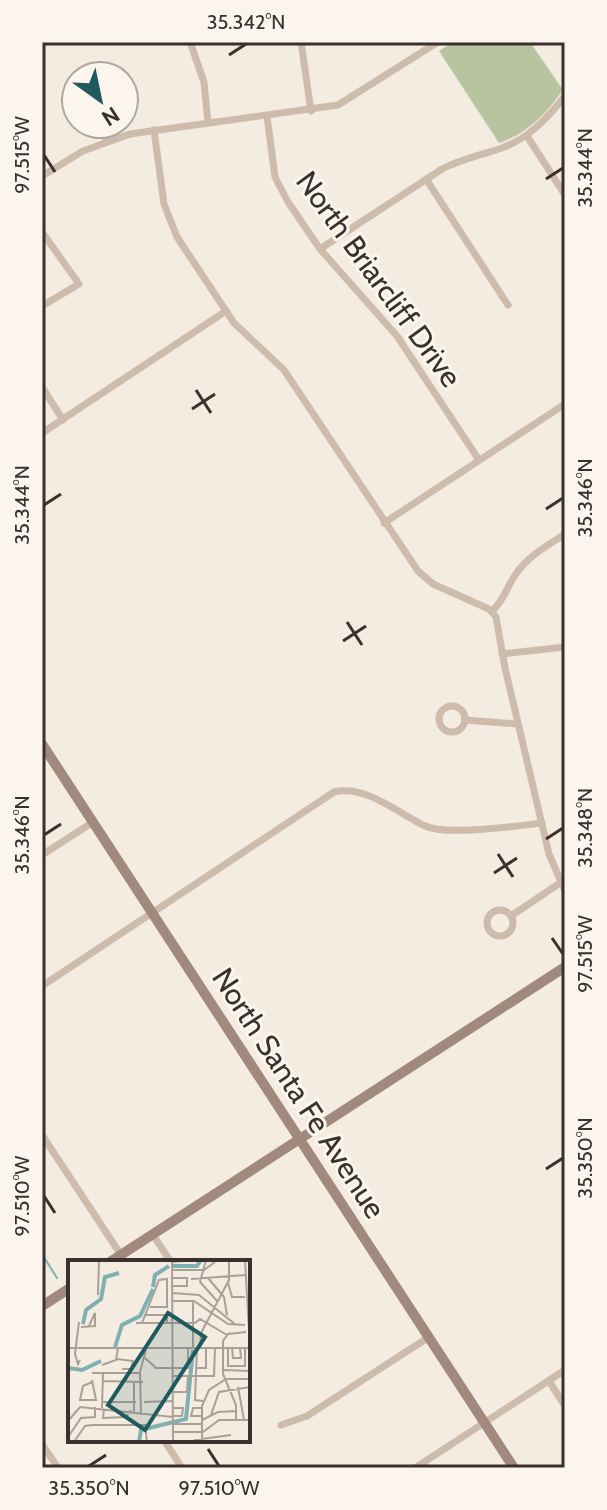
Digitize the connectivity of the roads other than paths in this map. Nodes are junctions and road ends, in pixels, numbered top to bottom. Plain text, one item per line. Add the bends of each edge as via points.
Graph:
1 (190, 42) edge
2 (301, 42) edge
3 (438, 42) edge
4 (565, 96) edge
5 (311, 111) junction
6 (267, 116) junction
7 (208, 123) junction
8 (154, 130) junction
9 (527, 136) junction
10 (106, 141) joint
11 (42, 176) edge
12 (426, 179) junction
13 (565, 195) edge
14 (42, 232) edge
15 (320, 249) junction
16 (508, 305) dead end
17 (42, 306) edge
18 (226, 311) junction
19 (42, 387) edge
20 (565, 404) edge
21 (63, 420) junction
22 (42, 433) edge
23 (479, 460) junction
24 (384, 523) junction
25 (565, 534) edge
26 (492, 611) junction
27 (565, 647) edge
28 (502, 654) junction
29 (465, 720) dead end
30 (518, 724) junction
31 (42, 744) edge
32 (93, 822) junction
33 (542, 823) junction
34 (42, 855) edge
35 (560, 883) junction
36 (565, 891) edge
37 (152, 912) junction
38 (511, 916) dead end
39 (565, 967) edge
40 (42, 986) edge
41 (42, 1135) edge
42 (301, 1139) junction
43 (153, 1235) junction
44 (121, 1255) junction
45 (113, 1260) edge
46 (170, 1260) edge
47 (68, 1292) edge
48 (42, 1306) edge
49 (429, 1337) junction
50 (565, 1370) edge
51 (549, 1381) junction
52 (565, 1406) edge
53 (485, 1422) junction
54 (281, 1425) dead end
55 (165, 1442) edge
56 (42, 1444) edge
57 (58, 1468) edge
58 (182, 1468) edge
59 (415, 1468) edge
60 (514, 1468) edge

1 - 7 street via 204,82
2 - 5 street
3 - 5 street via 348,101
4 - 9 street
5 - 6 street
6 - 7 street
6 - 15 street, North Briarcliff Drive via 277,183
7 - 8 street
8 - 10 street
8 - 18 street via 166,215
9 - 12 street
9 - 13 street
10 - 11 street
12 - 15 street
12 - 16 street
14 - 17 street via 79,284
15 - 23 street, North Briarcliff Drive via 397,336
18 - 21 street
18 - 24 street via 284,370
19 - 21 street
20 - 23 street
21 - 22 street
23 - 24 street
24 - 26 street via 423,576
25 - 26 street via 527,560
26 - 28 street
27 - 28 street
28 - 30 street
29 - 30 street
30 - 33 street
31 - 32 main road, North Santa Fe Avenue
32 - 34 street
32 - 37 main road, North Santa Fe Avenue
33 - 35 street
33 - 37 street via 436,829 360,793 340,791
35 - 36 street
35 - 38 street
37 - 40 street
37 - 42 main road, North Santa Fe Avenue
39 - 42 main road
41 - 44 street
42 - 43 main road
42 - 49 main road, North Santa Fe Avenue
43 - 44 main road
43 - 46 street
44 - 45 main road
47 - 48 main road
49 - 53 main road, North Santa Fe Avenue
49 - 54 street via 307,1416
50 - 51 street
51 - 52 street
51 - 53 street
53 - 59 street
53 - 60 main road, North Santa Fe Avenue
55 - 58 street
56 - 57 street

